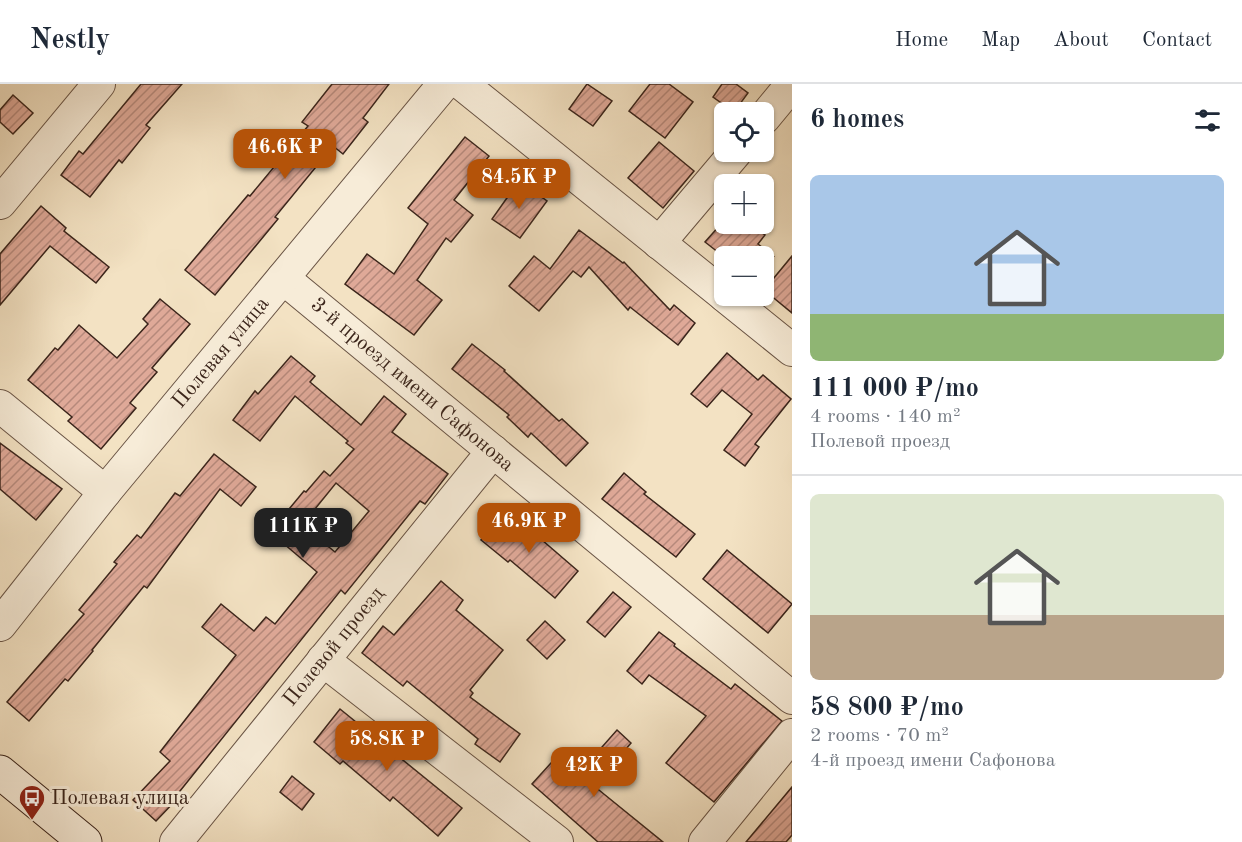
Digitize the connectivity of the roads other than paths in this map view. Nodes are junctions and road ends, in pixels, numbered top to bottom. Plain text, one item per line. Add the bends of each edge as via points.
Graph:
1 (99, 84) edge
2 (444, 84) edge
3 (462, 84) edge
4 (792, 84) edge
5 (774, 106) edge
6 (728, 162) edge
7 (0, 203) edge
8 (660, 243) junction
9 (283, 278) junction
10 (714, 286) edge
11 (738, 306) edge
12 (792, 350) edge
13 (0, 406) edge
14 (493, 451) junction
15 (105, 492) junction
16 (0, 625) edge
17 (323, 660) junction
18 (792, 698) edge
19 (792, 735) edge
20 (0, 772) edge
21 (85, 842) edge
22 (176, 842) edge
23 (557, 842) edge
24 (705, 842) edge

1 - 7 street
2 - 9 street, Полевая улица
3 - 8 street
4 - 5 street
6 - 8 street
8 - 10 street
9 - 14 street, 3-й проезд имени Сафонова
9 - 15 street, Полевая улица
11 - 12 street
13 - 15 street
14 - 17 street, Полевой проезд
14 - 18 street, 3-й проезд имени Сафонова
15 - 16 street, Полевая улица
17 - 22 street, Полевой проезд
17 - 23 street
19 - 24 street
20 - 21 street

